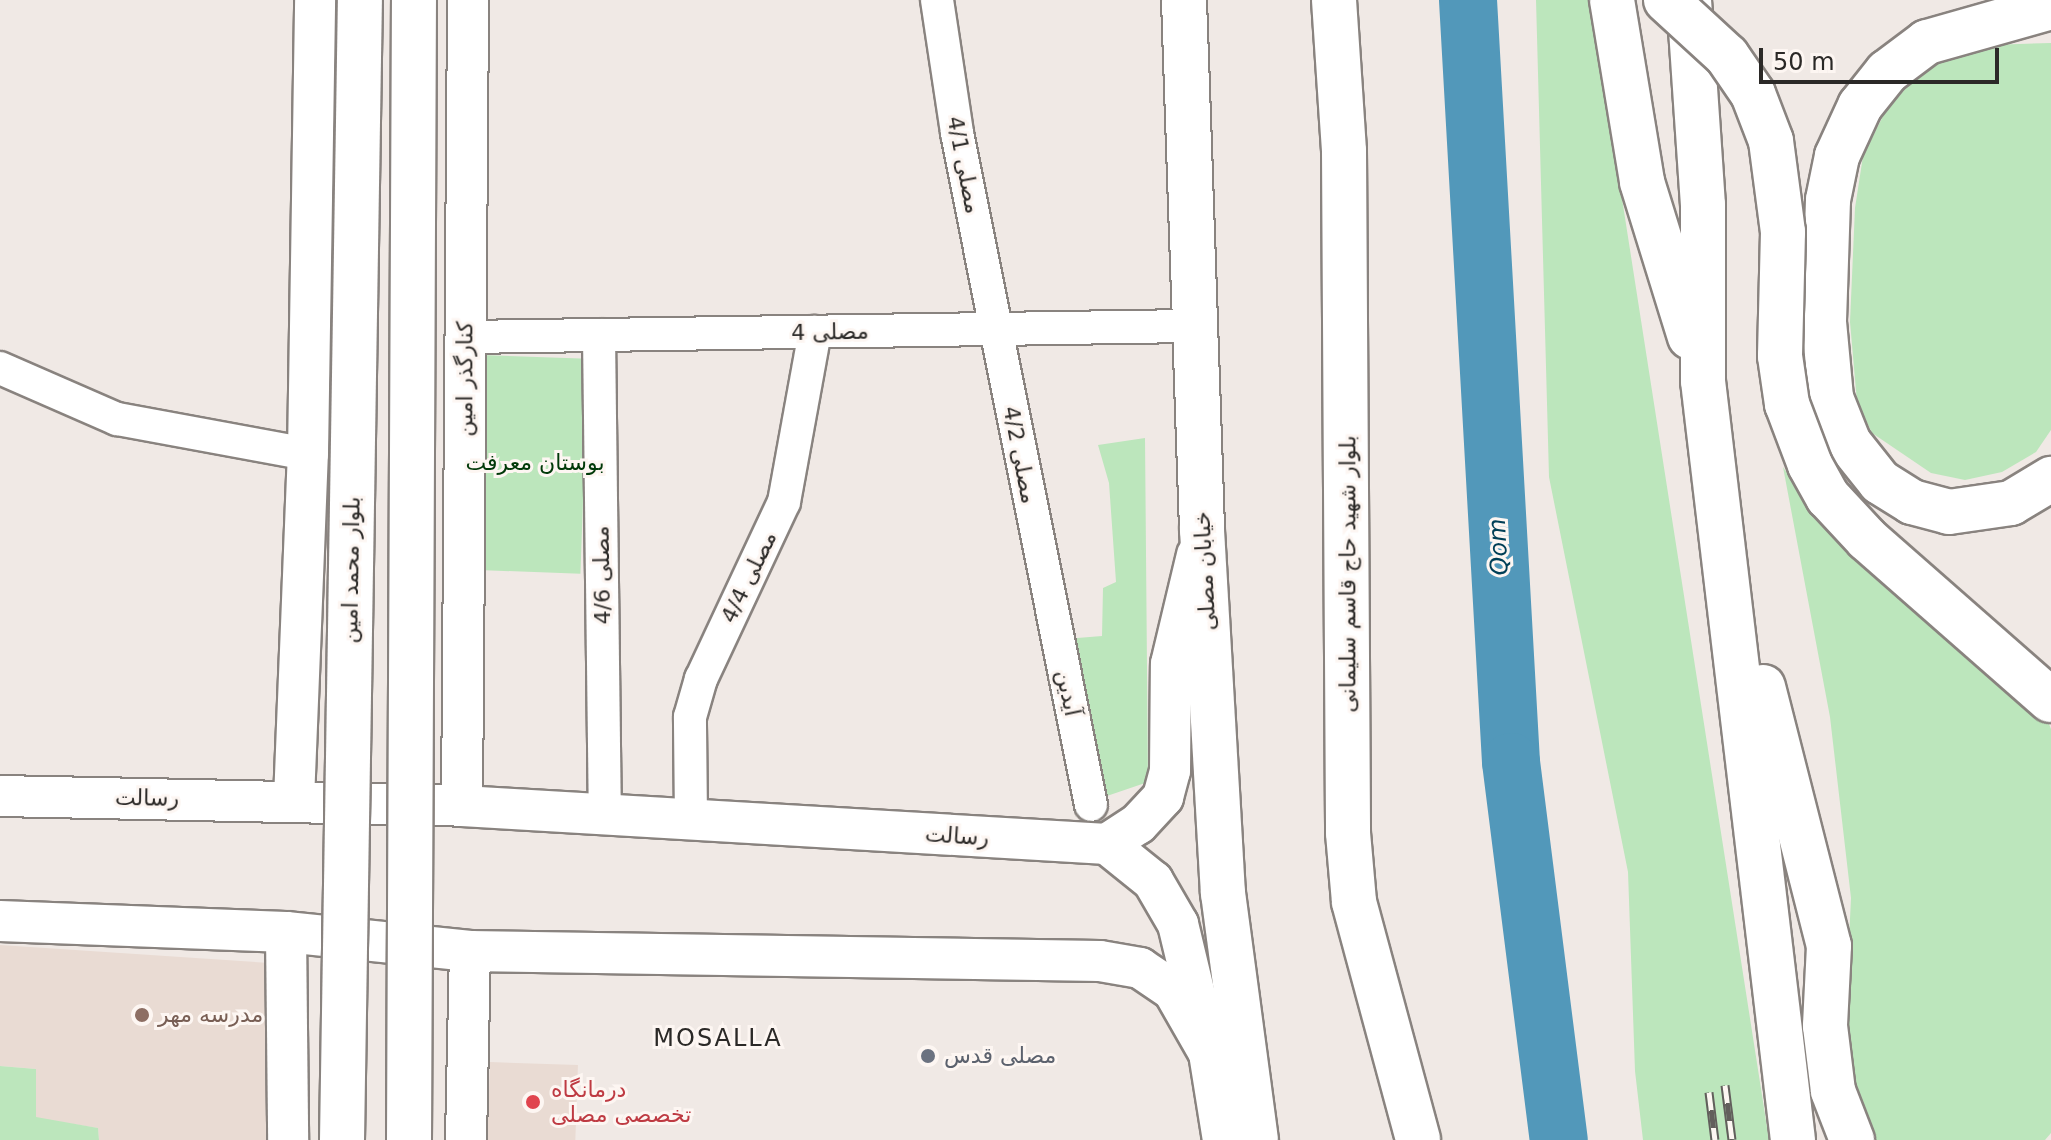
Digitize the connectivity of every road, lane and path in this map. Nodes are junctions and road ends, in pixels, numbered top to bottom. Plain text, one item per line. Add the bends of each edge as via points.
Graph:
1 (315, 0) edge
2 (360, 0) edge
3 (414, 0) edge
4 (468, 0) edge
5 (937, 0) edge
6 (1184, 0) edge
7 (1334, 0) edge
8 (1612, 0) edge
9 (1666, 0) edge
10 (1689, 0) edge
11 (2051, 7) edge
12 (1194, 326) junction
13 (996, 330) junction
14 (815, 332) junction
15 (599, 335) junction
16 (466, 337) junction
17 (0, 368) edge
18 (1703, 381) junction
19 (308, 454) junction
20 (2047, 483) edge
21 (1202, 530) junction
22 (1726, 537) junction
23 (1045, 580) joint
24 (2050, 700) edge
25 (0, 796) edge
26 (294, 800) junction
27 (462, 806) junction
28 (605, 815) junction
29 (691, 820) junction
30 (1098, 831) junction
31 (0, 921) edge
32 (286, 932) junction
33 (470, 951) junction
34 (1209, 1053) junction
35 (288, 1140) edge
36 (342, 1140) edge
37 (409, 1140) edge
38 (466, 1140) edge
39 (1223, 1140) edge
40 (1256, 1140) edge
41 (1418, 1140) edge
42 (1793, 1140) edge
43 (1852, 1140) edge

1 - 19 street
2 - 36 main road, بلوار محمد امین, bridge
3 - 37 main road, bridge
4 - 16 street, کنارگذر امین via 463,31
5 - 13 street, مصلی 4/1
6 - 12 main road, خیابان مصلی
7 - 41 main road, بلوار شهید حاج قاسم سلیمانی via 1344,151 1348,833 1354,902
8 - 18 main road via 1642,182
9 - 24 main road, bridge via 1727,56 1753,94 1771,141 1783,232 1780,356 1787,404 1810,465 1828,497 1867,539
10 - 18 main road via 1703,205
11 - 20 main road via 1927,42 1887,72 1860,106 1837,156 1828,200 1824,322 1831,398 1849,443 1880,482 1912,502 1949,512 1983,511
12 - 13 street, مصلی 4
12 - 21 main road, خیابان مصلی
13 - 14 street, مصلی 4
13 - 23 street, مصلی 4/2
14 - 15 street, مصلی 4
14 - 29 street, مصلی 4/4 via 784,502 701,679 690,717
15 - 16 street, مصلی 4
15 - 28 street, مصلی 4/6
16 - 27 street, کنارگذر امین
17 - 19 street via 117,419
18 - 22 main road
19 - 26 street
21 - 30 street via 1171,664 1170,771 1163,797 1138,824
21 - 40 main road, خیابان مصلی via 1223,893
22 - 42 main road
22 - 43 main road via 1829,946 1825,1026 1833,1091
23 - 30 street, آیدین
25 - 26 street, رسالت
26 - 27 street, رسالت
27 - 28 street, رسالت
28 - 29 street, رسالت
29 - 30 street, رسالت
30 - 34 street via 1153,881 1178,924
31 - 32 street
32 - 33 street
32 - 35 street
33 - 34 street via 1100,961 1140,968 1173,990
33 - 38 street
34 - 39 street

